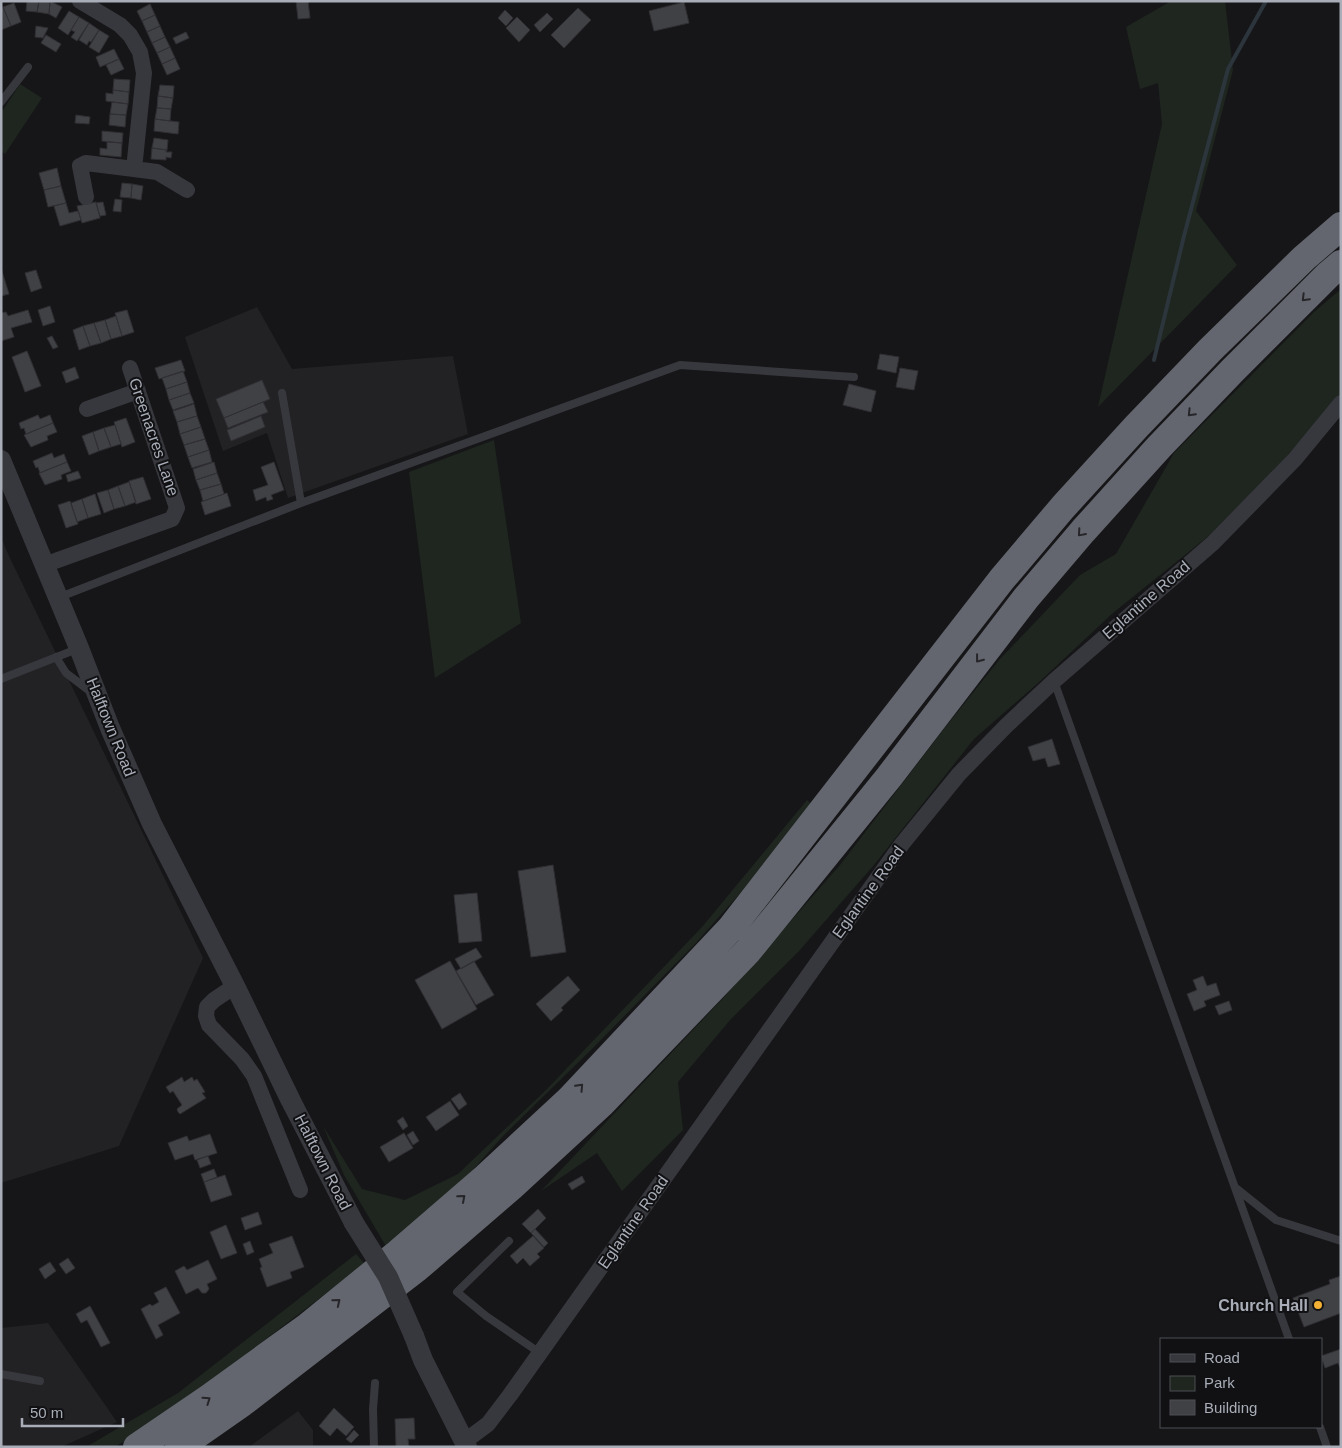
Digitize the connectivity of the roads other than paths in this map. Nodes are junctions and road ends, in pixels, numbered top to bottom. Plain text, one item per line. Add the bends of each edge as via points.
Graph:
1 (80, 1) edge
2 (28, 67) dead end
3 (1, 102) edge
4 (134, 169) junction
5 (187, 190) dead end
6 (86, 197) dead end
7 (1341, 226) edge
8 (1341, 264) edge
9 (130, 368) dead end
10 (854, 377) dead end
11 (138, 391) junction
12 (282, 393) dead end
13 (1341, 403) edge
14 (87, 409) dead end
15 (1, 460) edge
16 (301, 503) junction
17 (44, 565) junction
18 (58, 598) junction
19 (79, 648) junction
20 (56, 657) junction
21 (1, 679) edge
22 (1054, 681) junction
23 (98, 698) junction
24 (235, 986) junction
25 (1236, 1188) junction
26 (300, 1190) dead end
27 (1341, 1241) edge
28 (509, 1242) dead end
29 (1289, 1338) edge
30 (540, 1353) junction
31 (1, 1374) edge
32 (40, 1382) dead end
33 (375, 1384) dead end
34 (1320, 1428) edge
35 (466, 1444) edge
36 (138, 1447) edge
37 (179, 1447) edge
38 (374, 1447) edge
39 (1328, 1447) edge

1 - 4 street via 120,25 140,52 144,74
2 - 3 lane
4 - 5 street via 157,172
4 - 6 street via 80,166
36 -> 7 highway via 315,1320 486,1177 569,1100 731,928 1002,580 1063,507 1210,350
8 -> 37 highway via 1232,371 1083,531 1026,598 889,777 748,951 601,1104 417,1268 242,1403
9 - 11 street, Greenacres Lane
10 - 16 lane via 680,364
11 - 14 street
11 - 17 street, Greenacres Lane via 177,508 172,519
12 - 16 lane
13 - 22 street, Eglantine Road via 1295,459 1213,542
15 - 17 street, Halftown Road
16 - 18 lane
17 - 18 street, Halftown Road
18 - 19 street, Halftown Road
19 - 20 lane
19 - 23 street, Halftown Road
20 - 21 lane
20 - 23 lane via 66,673
22 - 25 lane
22 - 30 street, Eglantine Road via 959,774 902,844
23 - 24 street, Halftown Road via 152,824
24 - 26 street, Halftown Road via 207,1007 206,1016 209,1025 254,1076
24 - 35 street, Halftown Road, bridge via 354,1224 388,1277 424,1360
25 - 27 lane via 1276,1220
25 - 29 lane
28 - 30 lane via 457,1292
30 - 35 street, Eglantine Road via 488,1424
31 - 32 lane
33 - 38 lane
34 - 39 lane

